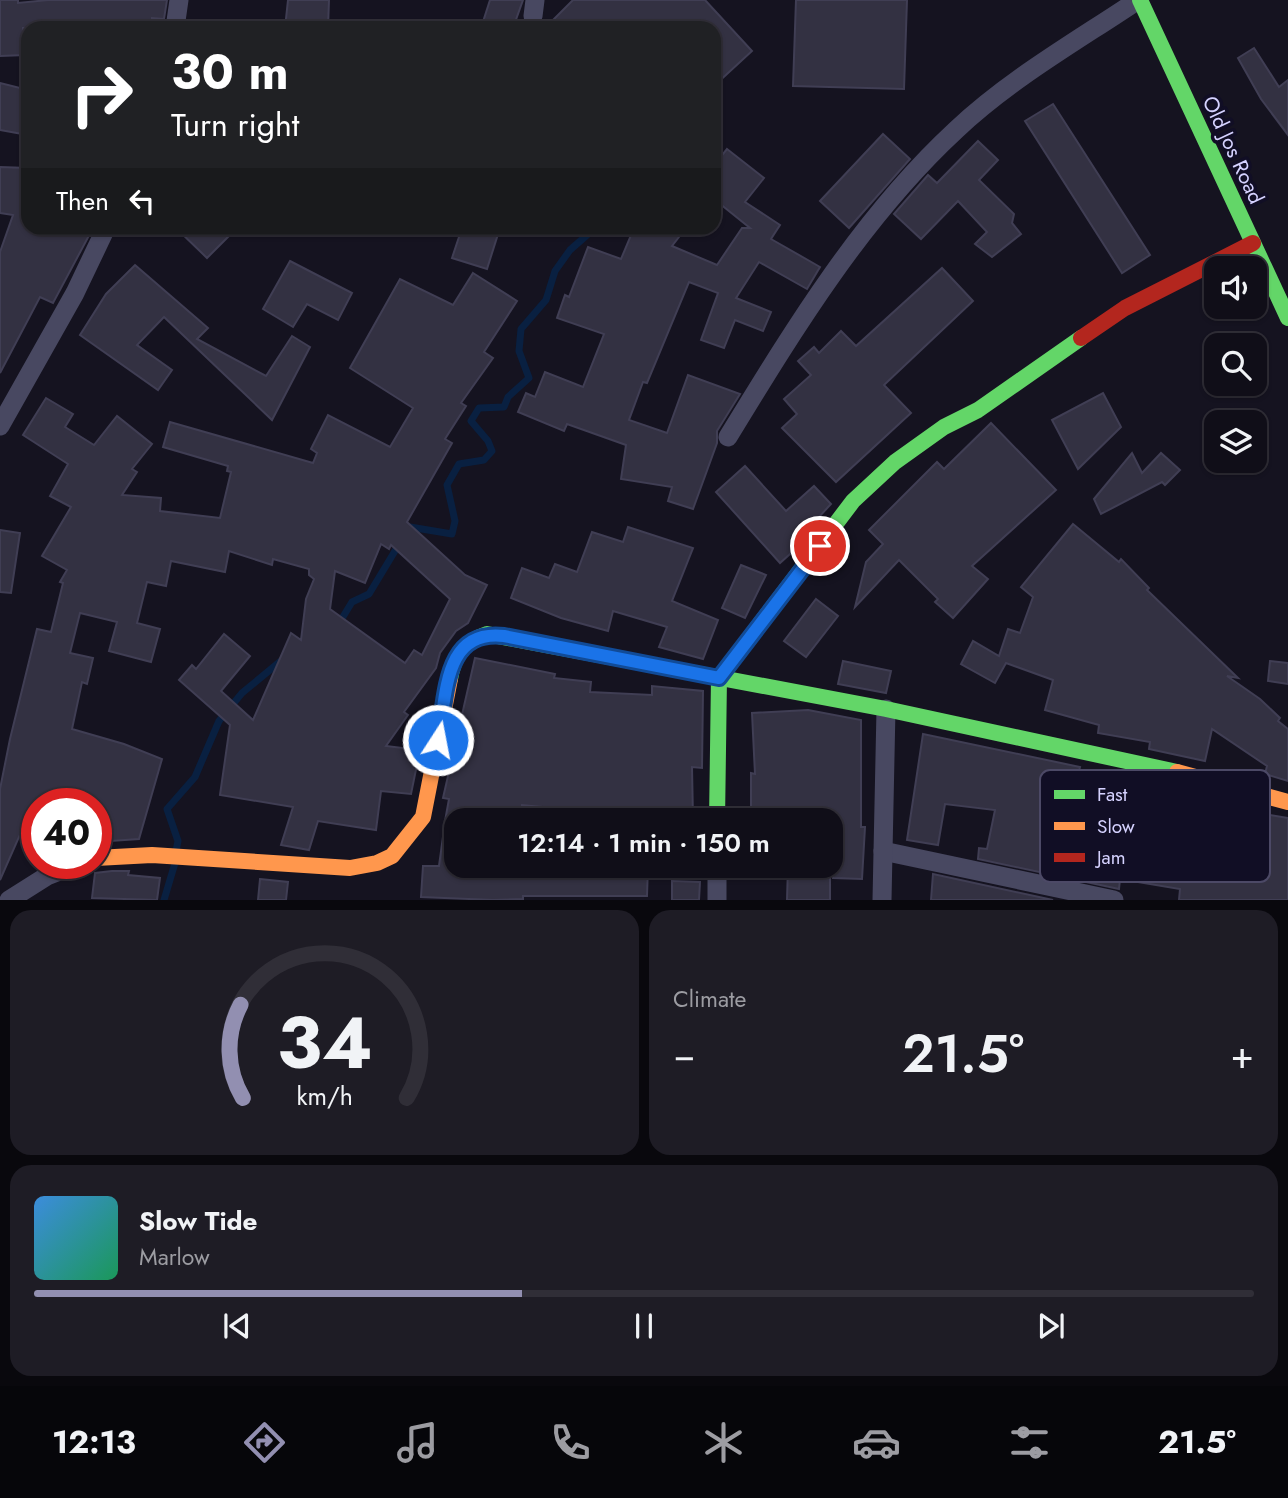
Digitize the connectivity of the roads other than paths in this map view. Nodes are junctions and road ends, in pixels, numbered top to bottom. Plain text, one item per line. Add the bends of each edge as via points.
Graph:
1 (179, 0) edge
2 (1139, 0) edge
3 (176, 21) edge
4 (103, 235) edge
5 (1253, 243) junction
6 (1288, 318) edge
7 (0, 426) edge
8 (728, 438) dead end
9 (719, 678) junction
10 (886, 709) junction
11 (1171, 770) edge
12 (1270, 797) edge
13 (1288, 802) edge
14 (718, 808) edge
15 (883, 851) junction
16 (112, 855) edge
17 (717, 878) edge
18 (42, 879) edge
19 (9, 900) edge
20 (717, 900) edge
21 (883, 900) edge
22 (1114, 900) edge

1 - 3 street
2 - 5 street, Old Jos Road
2 - 8 street via 981,108 930,157 831,277
4 - 7 street
5 - 6 street, Old Jos Road
5 - 9 street via 1125,307 895,462 853,501
9 - 10 street
9 - 14 street
9 - 16 street via 487,634 469,640 453,662 423,817 392,856 350,868
10 - 11 street
10 - 15 street
12 - 13 street
15 - 21 street
15 - 22 street
17 - 20 street
18 - 19 street

